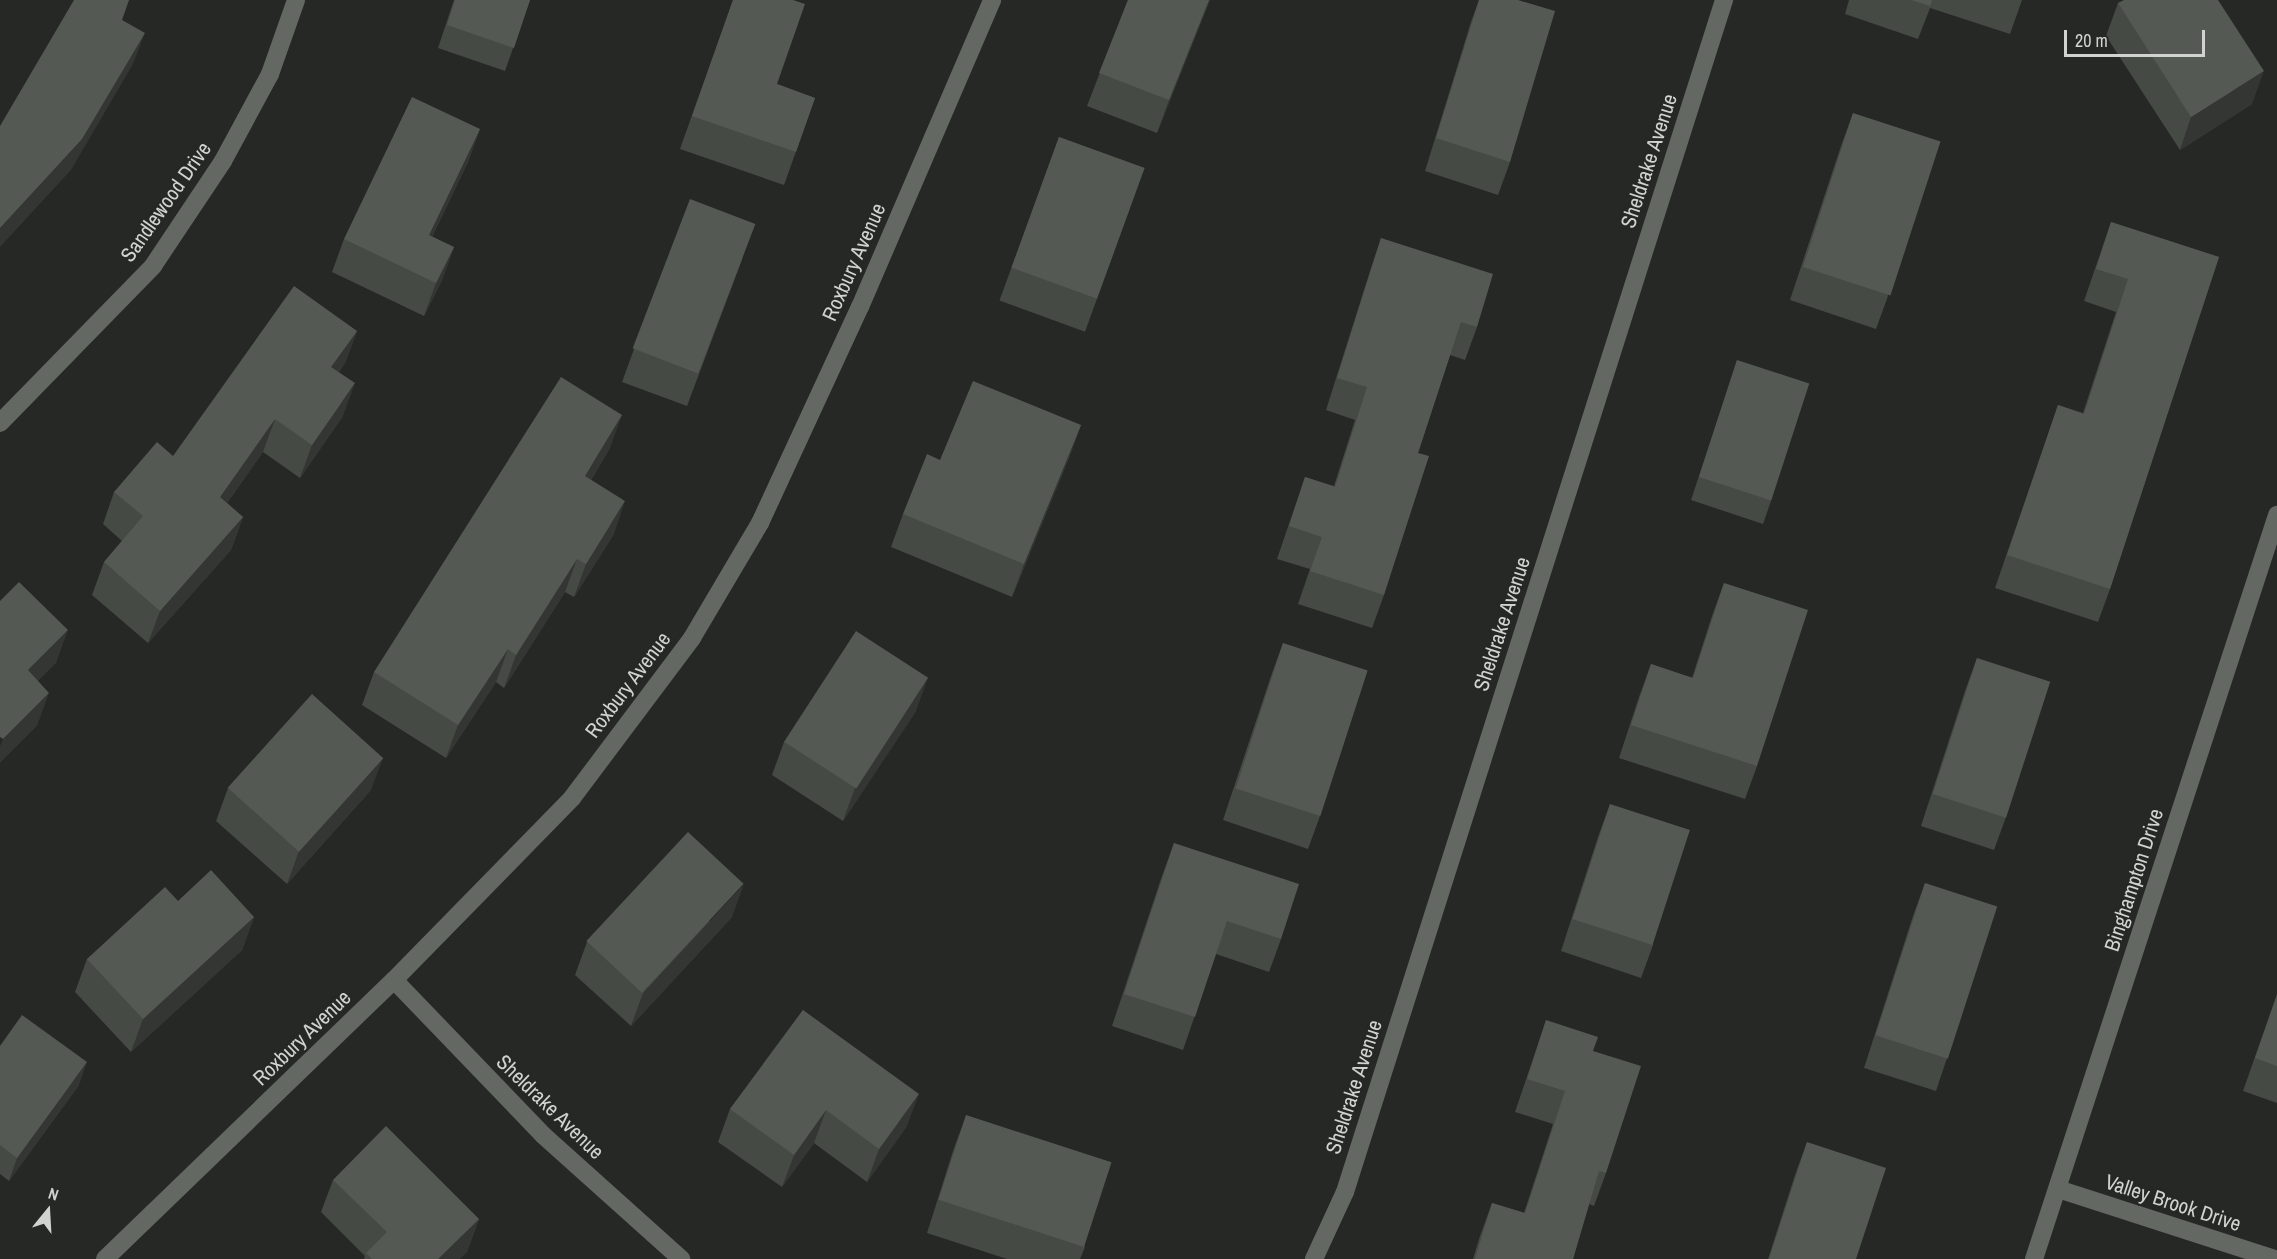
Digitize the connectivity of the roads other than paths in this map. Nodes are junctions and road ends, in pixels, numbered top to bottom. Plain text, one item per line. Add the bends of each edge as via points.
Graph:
1 (296, 0) edge
2 (992, 0) edge
3 (1724, 0) edge
4 (0, 423) edge
5 (2277, 515) edge
6 (394, 980) junction
7 (2058, 1189) junction
8 (105, 1259) edge
9 (681, 1259) edge
10 (1314, 1259) edge
11 (2034, 1259) edge
12 (2275, 1259) edge

1 - 4 street, Sandlewood Drive via 270,74 223,161 153,266
2 - 6 street, Roxbury Avenue via 860,308 760,523 692,638 572,798
3 - 10 street, Sheldrake Avenue via 1345,1192
5 - 7 street, Binghampton Drive
6 - 8 street, Roxbury Avenue
6 - 9 street, Sheldrake Avenue via 543,1135
7 - 11 street, Binghampton Drive
7 - 12 street, Valley Brook Drive

